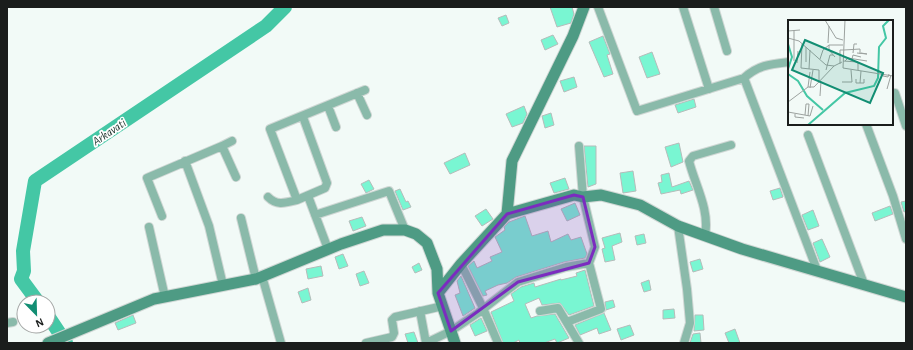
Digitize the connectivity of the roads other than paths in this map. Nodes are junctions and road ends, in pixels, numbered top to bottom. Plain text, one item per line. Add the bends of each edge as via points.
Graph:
1 (598, 7) edge
2 (683, 7) edge
3 (714, 7) edge
4 (581, 10) edge
5 (727, 51) dead end
6 (788, 62) edge
7 (744, 78) junction
8 (709, 89) junction
9 (365, 90) dead end
10 (357, 93) junction
11 (895, 93) dead end
12 (328, 106) junction
13 (367, 115) dead end
14 (303, 117) junction
15 (866, 125) edge
16 (906, 126) edge
17 (336, 127) dead end
18 (808, 135) dead end
19 (232, 141) dead end
20 (731, 145) dead end
21 (222, 146) junction
22 (579, 146) dead end
23 (186, 161) junction
24 (236, 177) dead end
25 (308, 196) junction
26 (268, 197) dead end
27 (583, 197) junction
28 (297, 200) junction
29 (507, 214) junction
30 (315, 215) junction
31 (162, 216) dead end
32 (241, 218) dead end
33 (678, 226) junction
34 (149, 227) dead end
35 (405, 230) junction
36 (705, 236) junction
37 (906, 240) edge
38 (328, 249) junction
39 (589, 263) junction
40 (461, 264) junction
41 (817, 270) junction
42 (259, 278) junction
43 (864, 284) junction
44 (223, 286) junction
45 (438, 293) junction
46 (165, 297) junction
47 (906, 297) edge
48 (443, 306) junction
49 (483, 308) junction
50 (540, 311) dead end
51 (420, 312) junction
52 (567, 322) junction
53 (451, 331) junction
54 (49, 343) edge
55 (281, 343) edge
56 (366, 343) edge
57 (426, 343) edge
58 (455, 343) edge
59 (498, 343) edge
60 (579, 343) edge
61 (684, 343) edge

1 - 8 street via 637,111
2 - 8 street
3 - 5 street
4 - 29 street via 573,36 512,162
6 - 7 street via 753,69
7 - 8 street
7 - 41 street
9 - 10 street
10 - 12 street
10 - 13 street
11 - 16 street
12 - 14 street
12 - 17 street
14 - 25 street via 327,183 325,188
14 - 28 street via 270,130
15 - 37 street via 893,196
18 - 43 street
19 - 21 street
20 - 36 street via 693,156 689,161 706,219
21 - 23 street
21 - 24 street
22 - 27 street
23 - 31 street via 147,178
23 - 44 street via 209,226
25 - 28 street
25 - 30 street
26 - 28 street via 280,204
27 - 29 street via 574,195
27 - 33 street via 601,195 640,205
27 - 39 street via 595,247
29 - 40 street
30 - 35 street via 389,191
30 - 38 street
32 - 42 street
33 - 36 street
33 - 61 street via 690,323
34 - 46 street
35 - 38 street via 383,230
35 - 45 street via 416,234 427,243 437,269
36 - 41 street
38 - 42 street
39 - 49 street via 518,282
39 - 52 street via 601,309
40 - 45 street
40 - 49 street
41 - 43 street
42 - 44 street
42 - 55 street
43 - 47 street
44 - 46 street
45 - 48 street
46 - 54 street via 154,299
48 - 51 street
48 - 53 street
49 - 53 street
49 - 59 street
50 - 52 street via 558,308
51 - 56 street via 395,317 392,320 392,337
51 - 57 street
52 - 60 street
53 - 57 street
53 - 58 street

